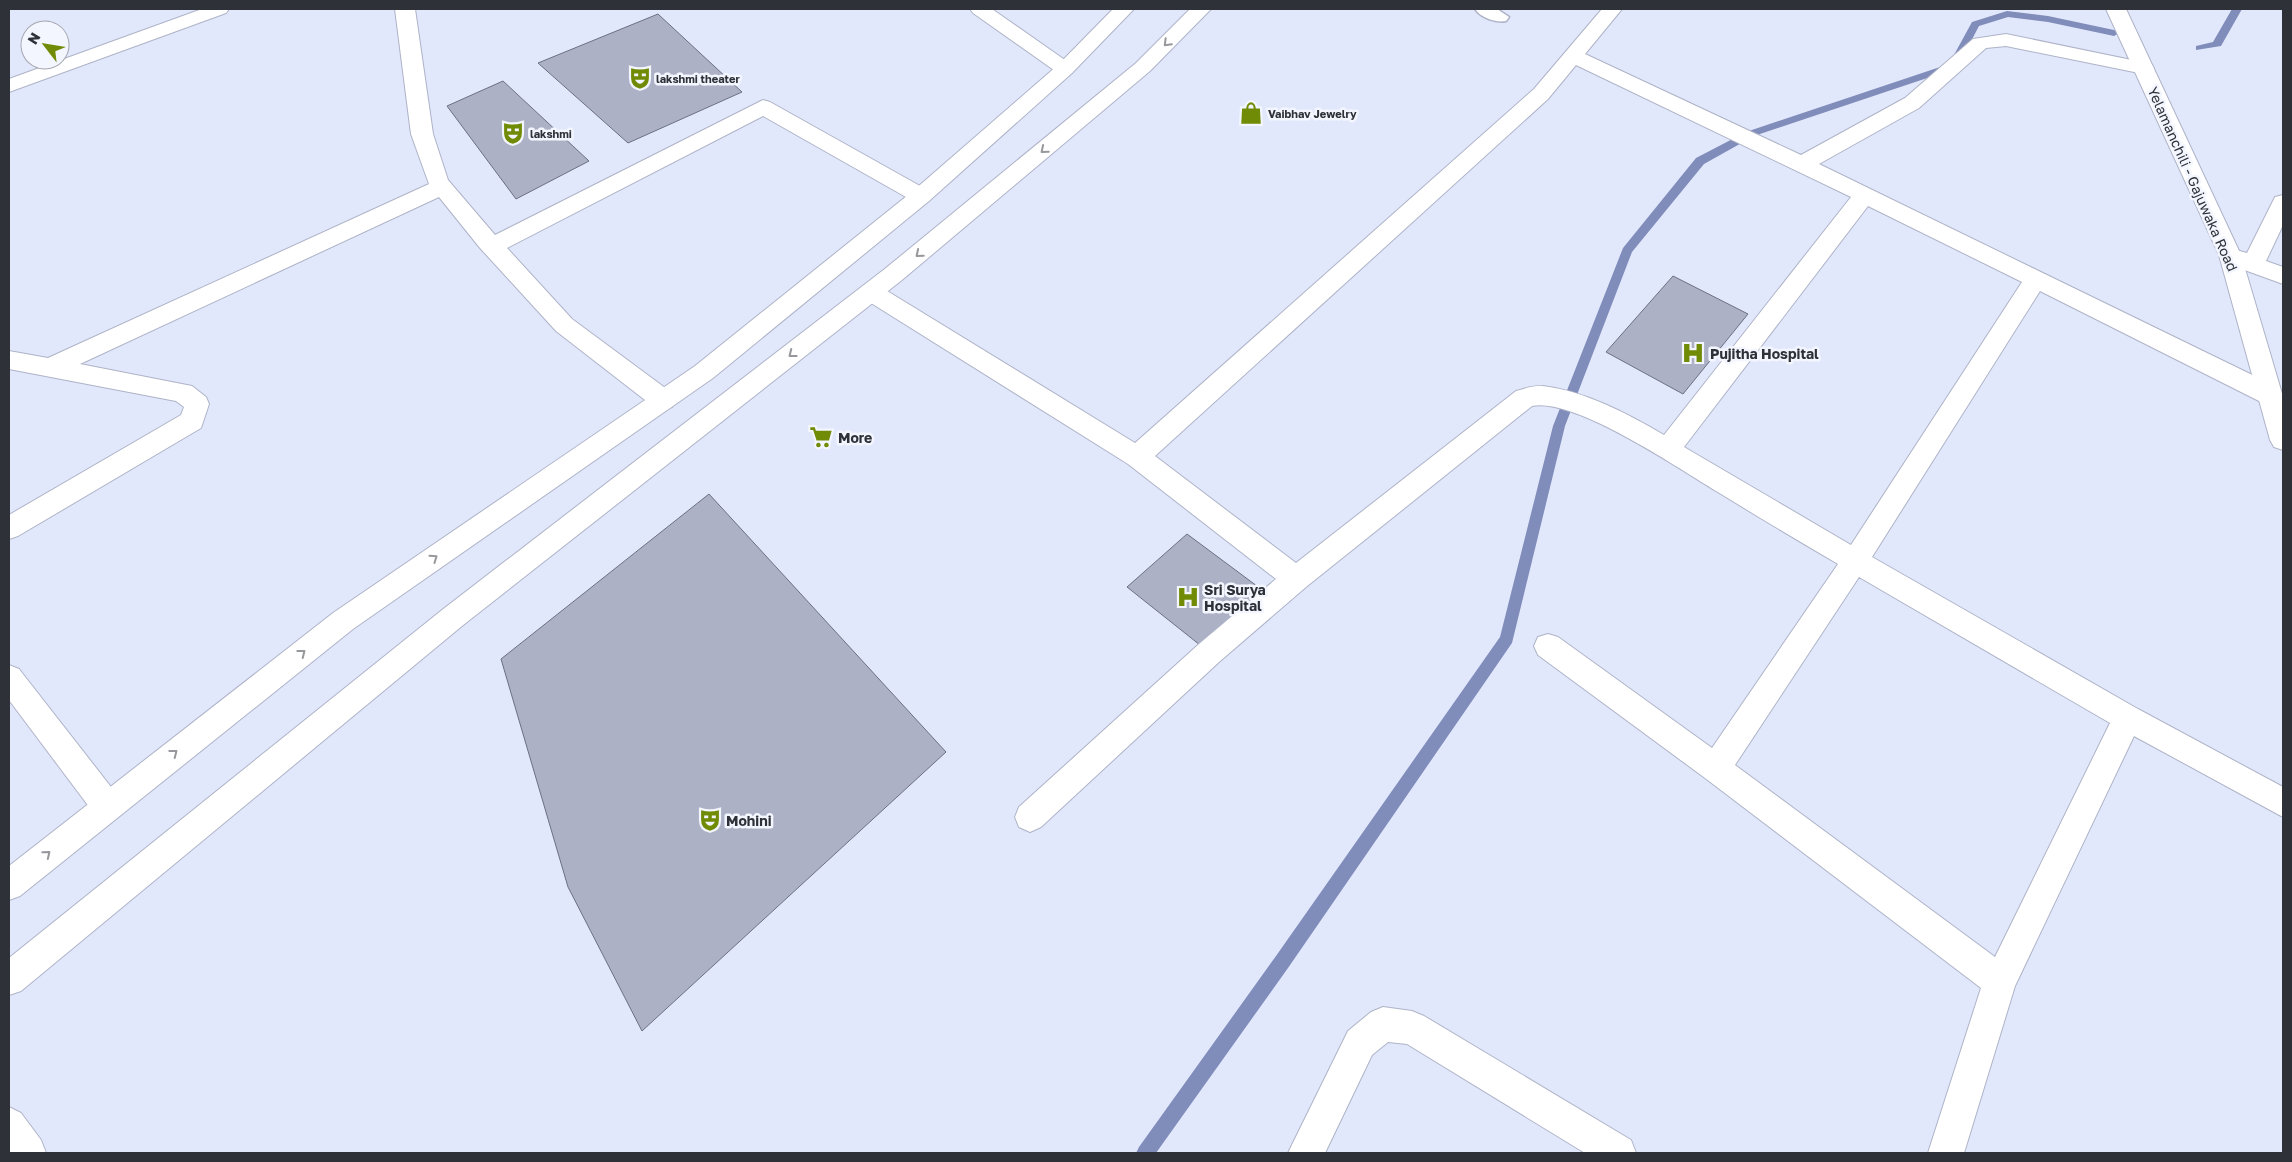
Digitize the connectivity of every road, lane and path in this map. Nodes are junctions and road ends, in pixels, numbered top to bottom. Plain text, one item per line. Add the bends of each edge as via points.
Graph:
1 (219, 9) edge
2 (405, 9) edge
3 (980, 9) edge
4 (1124, 9) edge
5 (1201, 9) edge
6 (1484, 9) edge
7 (1612, 9) edge
8 (2116, 9) edge
9 (1500, 17) dead end
10 (1572, 56) junction
11 (2144, 68) junction
12 (1065, 69) junction
13 (9, 86) edge
14 (1802, 164) junction
15 (442, 187) junction
16 (1865, 195) junction
17 (921, 196) junction
18 (2283, 202) edge
19 (492, 246) junction
20 (2230, 256) junction
21 (2253, 264) junction
22 (2283, 276) edge
23 (2036, 280) junction
24 (871, 292) junction
25 (9, 360) edge
26 (50, 368) junction
27 (2270, 395) junction
28 (663, 400) junction
29 (2283, 440) edge
30 (1668, 450) junction
31 (1137, 458) junction
32 (9, 528) edge
33 (1854, 561) junction
34 (1296, 579) junction
35 (1548, 646) dead end
36 (9, 678) edge
37 (2128, 718) junction
38 (1716, 768) junction
39 (2283, 803) edge
40 (107, 806) junction
41 (1030, 817) dead end
42 (9, 885) edge
43 (9, 979) edge
44 (2000, 982) junction
45 (9, 1125) edge
46 (28, 1153) edge
47 (1306, 1153) edge
48 (1618, 1153) edge
49 (1946, 1153) edge

1 - 13 street
2 - 15 street via 422,134
3 - 12 street
4 - 12 street
5 -> 24 street via 1143,67
6 - 9 lane
7 - 10 street
8 - 11 street, Yelamanchili - Gajuwaka Road
10 - 14 street
10 - 31 street via 1541,94
11 - 14 street via 2006,40 1980,43 1912,103
11 - 20 street, Yelamanchili - Gajuwaka Road
12 - 17 street
14 - 16 street
15 - 19 street
15 - 26 street
16 - 23 street
16 - 30 street
17 - 19 street via 763,107
17 - 28 street via 704,372
18 - 21 street
19 - 28 street via 564,325
20 - 21 street
20 - 27 street, Yelamanchili - Gajuwaka Road
21 - 22 street
23 - 27 street
23 - 33 street
24 - 31 street
24 -> 43 street via 452,618
25 - 26 street
26 - 32 street via 183,393 198,404 192,421
27 - 29 street, Yelamanchili - Gajuwaka Road
40 -> 28 street via 343,621
30 - 33 street
30 - 34 street via 1628,426 1580,405 1541,395 1525,398
31 - 34 street
33 - 37 street
33 - 38 street
34 - 41 street via 1209,653
35 - 38 street
36 - 40 street
37 - 39 street
37 - 44 street
38 - 44 street
42 -> 40 street
44 - 49 street
45 - 46 street
47 - 48 street via 1360,1043 1383,1024 1412,1028

